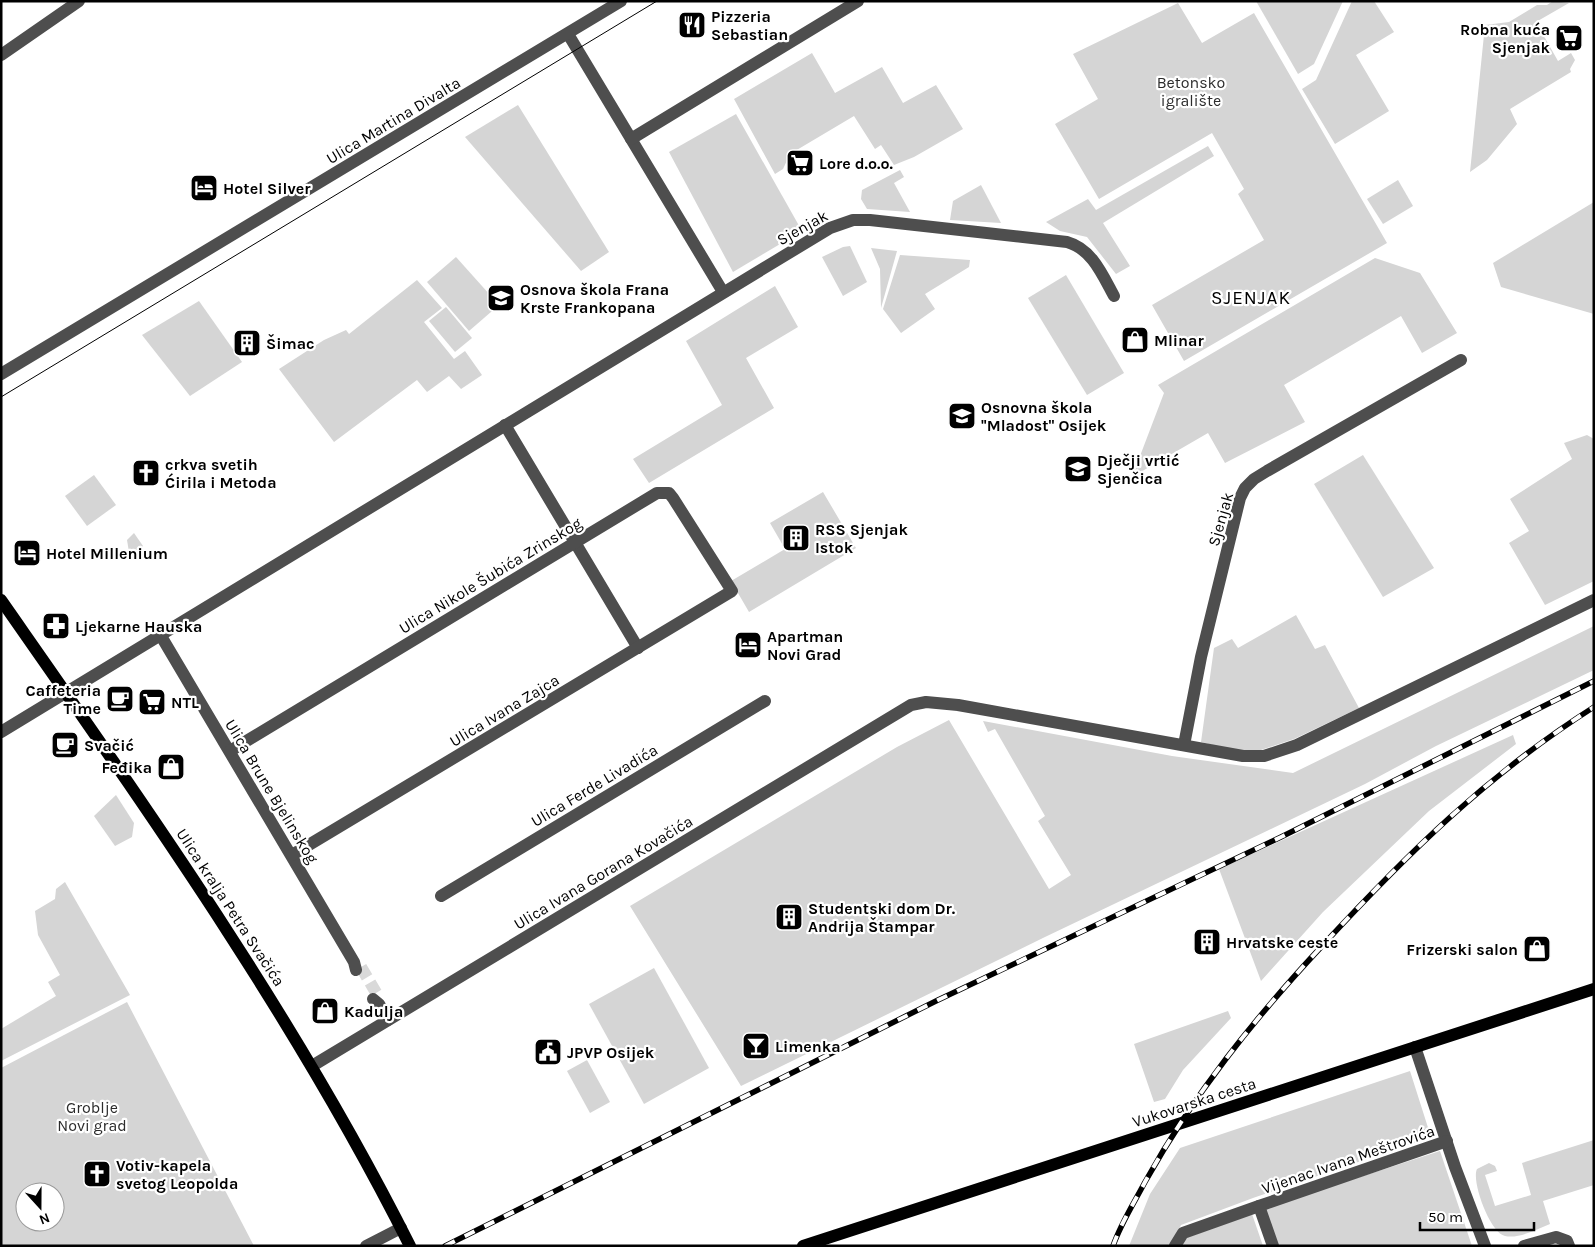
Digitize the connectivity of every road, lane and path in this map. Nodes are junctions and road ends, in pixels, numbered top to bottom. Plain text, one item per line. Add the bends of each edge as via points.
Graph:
1 (79, 1) edge
2 (621, 1) edge
3 (855, 2) edge
4 (568, 34) junction
5 (1, 55) edge
6 (631, 139) junction
7 (723, 292) junction
8 (1114, 296) dead end
9 (1461, 360) dead end
10 (1, 374) edge
11 (505, 425) junction
12 (575, 543) junction
13 (732, 591) joint
14 (1, 600) edge
15 (1594, 600) edge
16 (161, 636) junction
17 (638, 648) junction
18 (66, 693) junction
19 (765, 701) dead end
20 (1, 732) edge
21 (1184, 745) junction
22 (230, 751) junction
23 (292, 855) junction
24 (441, 896) dead end
25 (357, 967) tunnel mouth
26 (1594, 988) edge
27 (376, 1000) tunnel mouth
28 (388, 1020) junction
29 (1415, 1047) junction
30 (312, 1066) junction
31 (1447, 1142) junction
32 (1259, 1206) junction
33 (401, 1228) junction
34 (366, 1246) edge
35 (410, 1246) edge
36 (803, 1246) edge
37 (1175, 1246) edge
38 (1273, 1246) edge
39 (1485, 1246) edge
40 (1524, 1246) edge
41 (1569, 1246) edge

1 - 5 street
2 - 4 street, Ulica Martina Divalta
3 - 6 street
4 - 6 street
4 - 10 street, Ulica Martina Divalta
6 - 7 street
7 - 8 street, Sjenjak via 830,228 861,219 1028,236 1078,245 1087,251
7 - 11 street, Sjenjak
9 - 21 street, Sjenjak via 1267,471 1245,488 1200,657
11 - 12 street
11 - 16 street, Sjenjak
12 - 13 street, Ulica Nikole Šubića Zrinskog via 657,493 669,494
12 - 17 street
12 - 22 street, Ulica Nikole Šubića Zrinskog
13 - 17 street, Ulica Ivana Zajca
14 - 18 main road, Ulica kralja Petra Svačića
15 - 21 street via 1288,749 1255,757
16 - 18 street, Sjenjak
16 - 22 street, Ulica Brune Bjelinskog
17 - 23 street, Ulica Ivana Zajca
18 - 20 street, Sjenjak
18 - 30 main road, Ulica kralja Petra Svačića via 159,826
19 - 24 street, Ulica Ferde Livadića
21 - 28 street, Ulica Ivana Gorana Kovačića via 958,705 926,702 911,705
22 - 23 street, Ulica Brune Bjelinskog
23 - 25 street, Ulica Brune Bjelinskog
26 - 29 main road, Vukovarska cesta
27 - 28 street
28 - 30 street, Ulica Ivana Gorana Kovačića
29 - 31 street, Vijenac Ivana Meštrovića
29 - 36 main road, Vukovarska cesta
30 - 33 main road, Ulica kralja Petra Svačića
31 - 32 street, Vijenac Ivana Meštrovića
31 - 39 street, Vijenac Ivana Meštrovića
32 - 37 street, Vijenac Ivana Meštrovića via 1183,1232
32 - 38 street, Vijenac Ivana Meštrovića
33 - 34 street
33 - 35 main road, Ulica kralja Petra Svačića
40 - 41 street via 1556,1238 1566,1241

